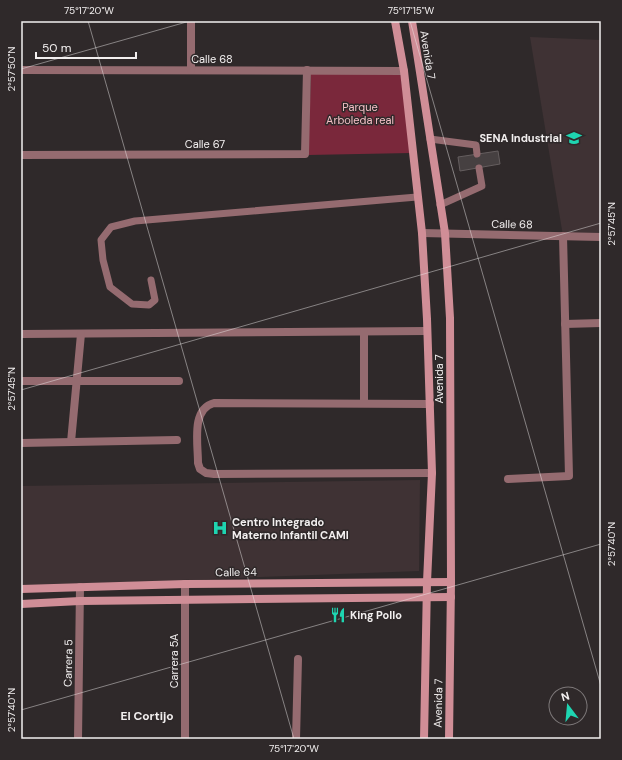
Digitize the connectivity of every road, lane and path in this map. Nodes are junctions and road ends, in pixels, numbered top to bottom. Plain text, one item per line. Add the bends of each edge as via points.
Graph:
1 (191, 21) edge
2 (395, 21) edge
3 (412, 21) edge
4 (21, 70) edge
5 (191, 70) junction
6 (307, 70) junction
7 (404, 71) junction
8 (430, 140) junction
9 (477, 154) dead end
10 (21, 155) edge
11 (479, 168) dead end
12 (417, 197) junction
13 (440, 205) junction
14 (422, 232) junction
15 (445, 233) junction
16 (563, 236) junction
17 (601, 237) edge
18 (151, 280) dead end
19 (601, 323) edge
20 (565, 324) junction
21 (364, 332) junction
22 (427, 332) junction
23 (21, 334) edge
24 (81, 334) junction
25 (21, 381) edge
26 (77, 381) junction
27 (179, 381) dead end
28 (364, 403) junction
29 (430, 404) junction
30 (177, 440) dead end
31 (71, 442) junction
32 (21, 443) edge
33 (432, 473) junction
34 (508, 479) dead end
35 (427, 582) junction
36 (451, 582) junction
37 (186, 584) junction
38 (80, 587) junction
39 (21, 590) edge
40 (427, 597) junction
41 (450, 597) junction
42 (185, 600) junction
43 (80, 601) junction
44 (21, 604) edge
45 (298, 659) dead end
46 (78, 739) edge
47 (185, 739) edge
48 (296, 739) edge
49 (424, 739) edge
50 (449, 739) edge

1 - 5 street
2 - 7 main road, Avenida 7
3 - 8 main road, Avenida 7
4 - 5 street, Calle 68
5 - 6 street, Calle 68
6 - 7 street, Calle 68
6 - 10 street, Calle 67 via 305,154
7 - 12 main road, Avenida 7
8 - 9 lane via 476,145
8 - 13 main road, Avenida 7
11 - 13 lane via 482,186
12 - 14 main road, Avenida 7
12 - 18 lane via 135,221 111,227 101,240 110,288 132,304 149,305 155,300
13 - 15 main road, Avenida 7
14 - 15 street, Calle 68
14 - 22 main road, Avenida 7
15 - 16 street, Calle 68
15 - 36 main road, Avenida 7 via 450,318
16 - 17 street, Calle 68
16 - 20 street
19 - 20 street
20 - 34 street via 570,476
21 - 22 street
21 - 24 street
21 - 28 street
22 - 29 main road, Avenida 7
23 - 24 street
24 - 26 street
25 - 26 street
26 - 27 street
26 - 31 street
28 - 29 street
28 - 33 street via 207,405 198,420 200,469 214,474
29 - 33 main road, Avenida 7
30 - 31 street
31 - 32 street
33 - 35 main road, Avenida 7
35 - 36 main road, Calle 64
35 - 37 main road, Calle 64
35 - 40 main road, Avenida 7
36 - 41 main road, Avenida 7
37 - 38 main road, Calle 64
37 - 42 street, Carrera 5A
38 - 39 main road, Calle 64
38 - 43 street, Carrera 5
40 - 41 main road
40 - 42 main road
40 - 49 main road, Avenida 7
41 - 50 main road, Avenida 7
42 - 43 main road
42 - 47 street, Carrera 5A
43 - 44 main road
43 - 46 street, Carrera 5
45 - 48 street

